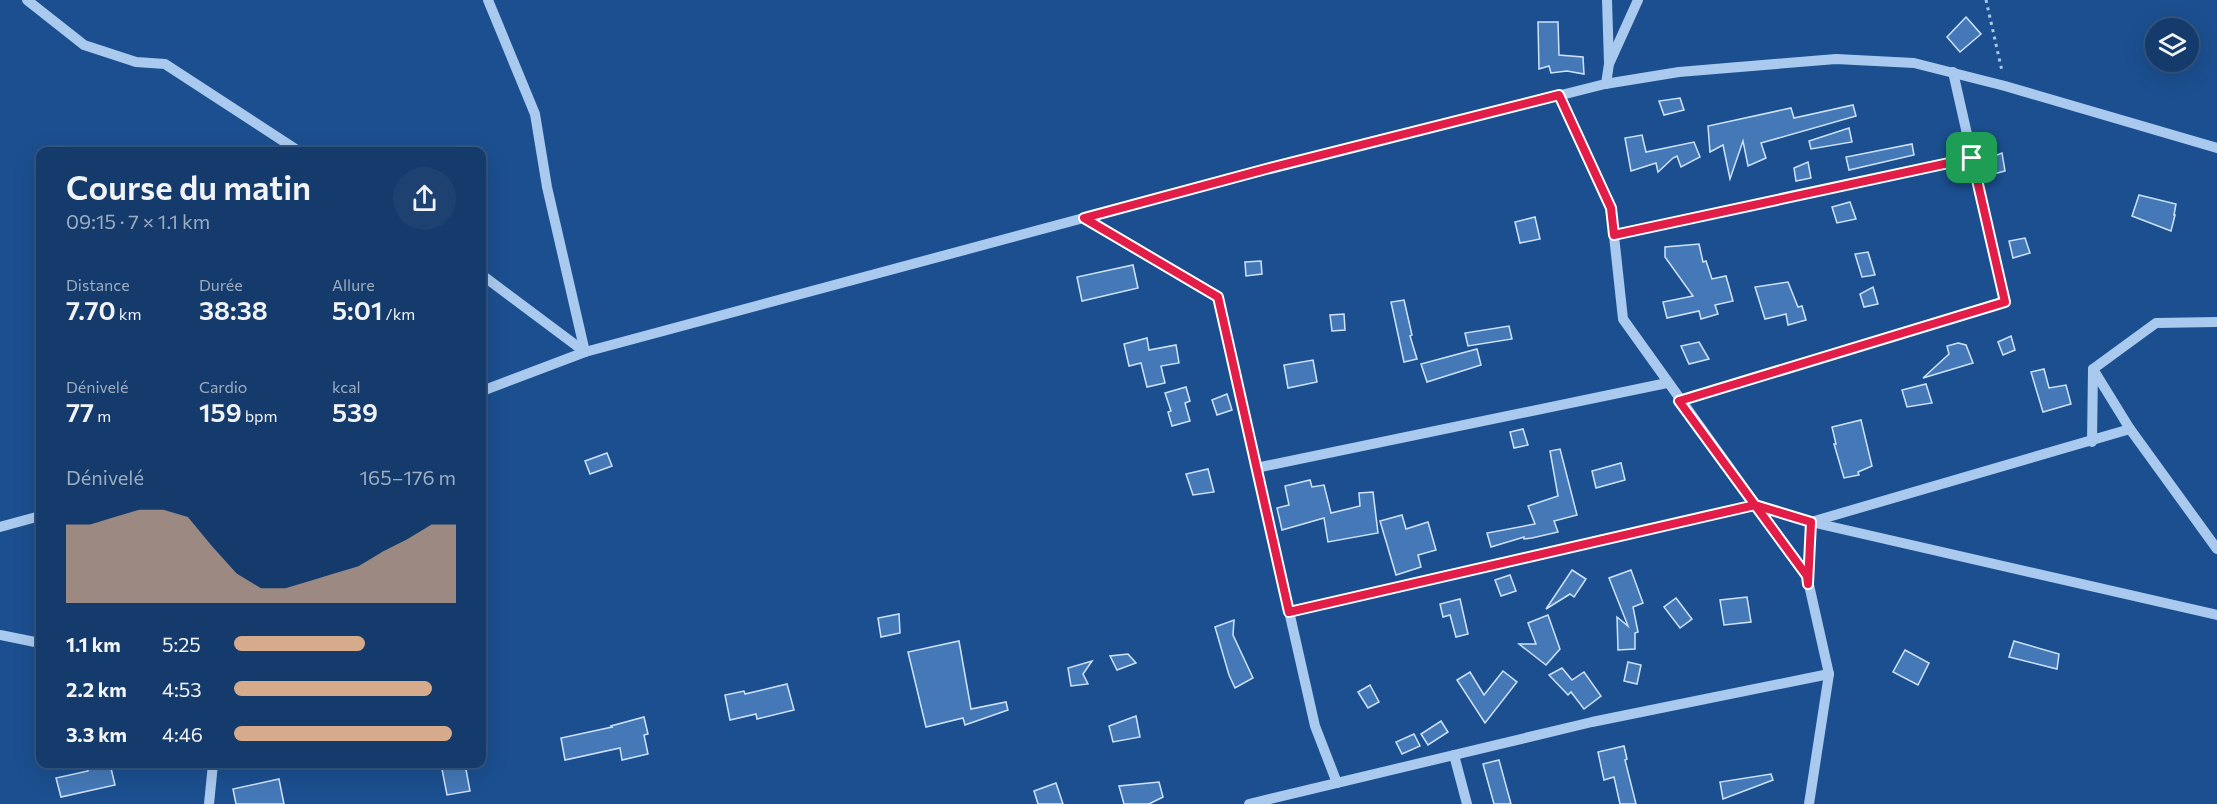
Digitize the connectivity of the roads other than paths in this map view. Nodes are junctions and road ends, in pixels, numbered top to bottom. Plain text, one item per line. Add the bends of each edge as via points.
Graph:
1 (27, 0) edge
2 (488, 0) edge
3 (1607, 0) edge
4 (1638, 0) edge
5 (1609, 64) junction
6 (1953, 72) junction
7 (1606, 84) junction
8 (1559, 95) junction
9 (292, 147) edge
10 (2217, 148) edge
11 (1972, 158) junction
12 (1084, 218) junction
13 (1614, 235) junction
14 (486, 278) edge
15 (2217, 322) edge
16 (585, 352) junction
17 (2092, 369) junction
18 (1666, 383) junction
19 (486, 389) edge
20 (1679, 401) junction
21 (2130, 429) junction
22 (2092, 442) junction
23 (1256, 468) junction
24 (1755, 505) junction
25 (36, 517) edge
26 (1811, 522) junction
27 (0, 526) edge
28 (2217, 549) edge
29 (1808, 584) junction
30 (1289, 612) junction
31 (2217, 615) edge
32 (0, 635) edge
33 (36, 642) edge
34 (1829, 674) junction
35 (1454, 755) junction
36 (213, 768) edge
37 (1337, 783) junction
38 (209, 804) edge
39 (1250, 804) edge
40 (1467, 804) edge
41 (1809, 804) edge

1 - 9 street via 84,45 136,62 165,64
2 - 16 street via 535,114 547,188
3 - 5 street
4 - 5 street
5 - 7 street
6 - 7 street via 1914,63 1836,59 1679,72
6 - 10 street
6 - 11 street
7 - 8 street
8 - 12 street
8 - 13 street via 1611,208
11 - 13 street
11 - 20 street via 2005,302
12 - 16 street
12 - 23 street via 1218,297
13 - 18 street via 1623,319
14 - 16 street
15 - 17 street via 2156,323
16 - 19 street
17 - 21 street
17 - 22 street
18 - 20 street
18 - 23 street
20 - 24 street
21 - 22 street
21 - 28 street
22 - 26 street
23 - 30 street
24 - 26 street
24 - 29 street via 1807,576
24 - 30 street
25 - 27 street
26 - 29 street
26 - 31 street
29 - 34 street
30 - 37 street via 1315,726
32 - 33 street
34 - 35 street via 1592,722
34 - 41 street
35 - 37 street
35 - 40 street
36 - 38 street
37 - 39 street

